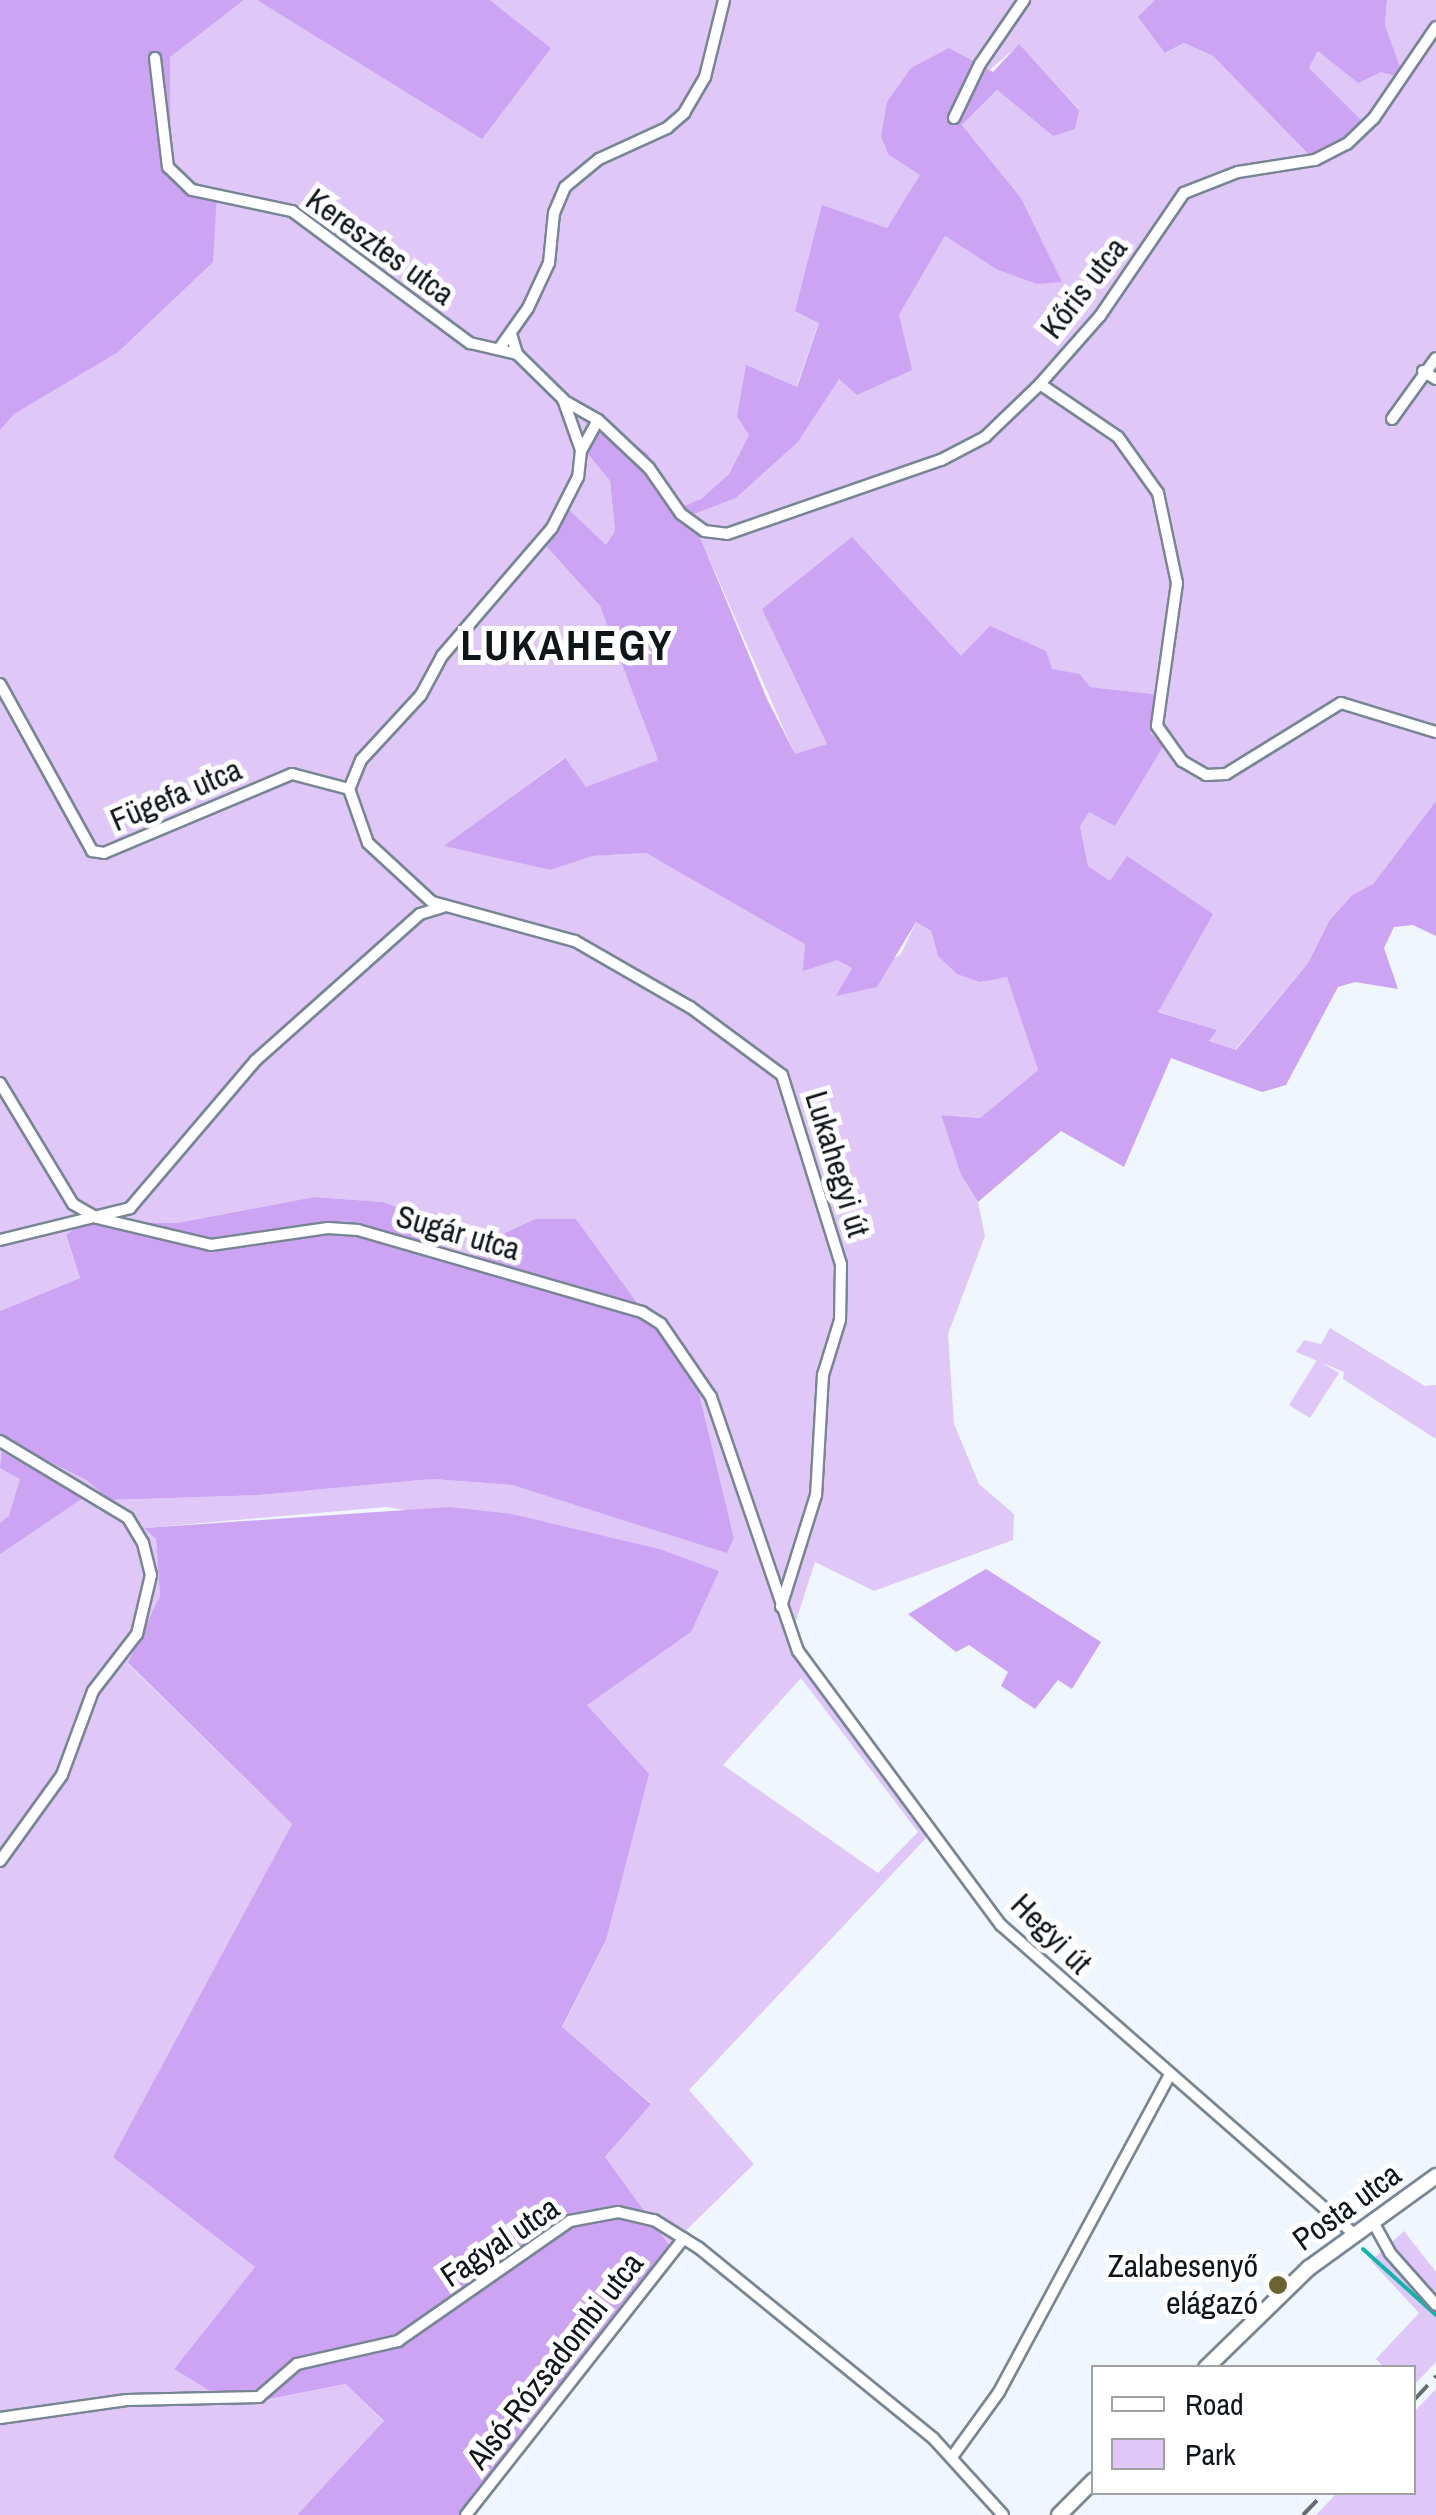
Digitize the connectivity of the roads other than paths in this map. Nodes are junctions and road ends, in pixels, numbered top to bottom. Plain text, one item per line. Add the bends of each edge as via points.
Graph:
1 (724, 0) edge
2 (1024, 0) edge
3 (1436, 28) edge
4 (155, 58) dead end
5 (954, 118) dead end
6 (511, 334) junction
7 (499, 349) junction
8 (517, 354) junction
9 (1436, 358) edge
10 (1423, 371) junction
11 (1436, 379) edge
12 (1040, 384) junction
13 (562, 399) junction
14 (1392, 419) dead end
15 (598, 420) junction
16 (581, 450) junction
17 (0, 684) edge
18 (1436, 732) edge
19 (349, 789) junction
20 (422, 893) junction
21 (444, 907) junction
22 (420, 914) junction
23 (0, 1083) edge
24 (97, 1218) junction
25 (0, 1240) edge
26 (0, 1441) edge
27 (780, 1608) junction
28 (0, 1861) edge
29 (1168, 2078) junction
30 (1436, 2176) edge
31 (1373, 2222) junction
32 (1354, 2234) junction
33 (684, 2238) junction
34 (1436, 2304) edge
35 (1209, 2365) edge
36 (0, 2418) edge
37 (952, 2456) junction
38 (1091, 2483) edge
39 (466, 2515) edge
40 (1004, 2515) edge
41 (1059, 2515) edge

1 - 6 street via 706,77 684,113 667,128 599,159 565,187 549,263
2 - 5 street via 980,64
3 - 12 street, Kőris utca via 1374,118 1347,144 1315,160 1238,172 1184,193 1100,316
4 - 7 street, Keresztes utca via 168,167 192,190 292,211 470,342
6 - 7 street
6 - 8 street, Keresztes utca
7 - 8 street, Keresztes utca
8 - 13 street, Keresztes utca
9 - 10 street
10 - 11 street
10 - 14 street
12 - 15 street, Kőris utca via 985,437 941,460 726,534 704,531 680,514 648,468
12 - 18 street via 1118,438 1158,493 1177,583 1157,726 1182,761 1206,776 1226,774 1340,703
13 - 15 street
13 - 16 street, Keresztes utca
15 - 16 street
16 - 19 street via 560,517 442,656 421,695 361,760
17 - 19 street, Fügefa utca via 92,852 104,854 292,774
19 - 20 street via 368,843
20 - 21 street, Lukahegyi út
20 - 22 street
21 - 22 street
21 - 27 street, Lukahegyi út via 575,941 748,1047 789,1090 841,1264 840,1320 823,1375 816,1495
22 - 24 street via 255,1061 130,1208
23 - 24 street, Sugár utca via 73,1204
24 - 25 street
24 - 27 street, Sugár utca via 211,1245 328,1228 358,1230 642,1312 679,1345 710,1397
26 - 28 street via 128,1518 144,1543 151,1575 137,1634 93,1691 62,1775
27 - 29 street, Hegyi út via 814,1676 1001,1925
29 - 32 street, Hegyi út
29 - 37 street via 999,2392
30 - 31 main road, Posta utca
31 - 32 main road, Posta utca
31 - 34 street
32 - 35 main road, Posta utca via 1287,2286
33 - 36 street, Fagyal utca via 636,2214 584,2216 554,2229 398,2341 297,2364 260,2397 127,2400
33 - 37 street, Fagyal utca
33 - 39 street, Alsó-Rózsadombi utca
37 - 40 street, Fagyal utca
38 - 41 main road

